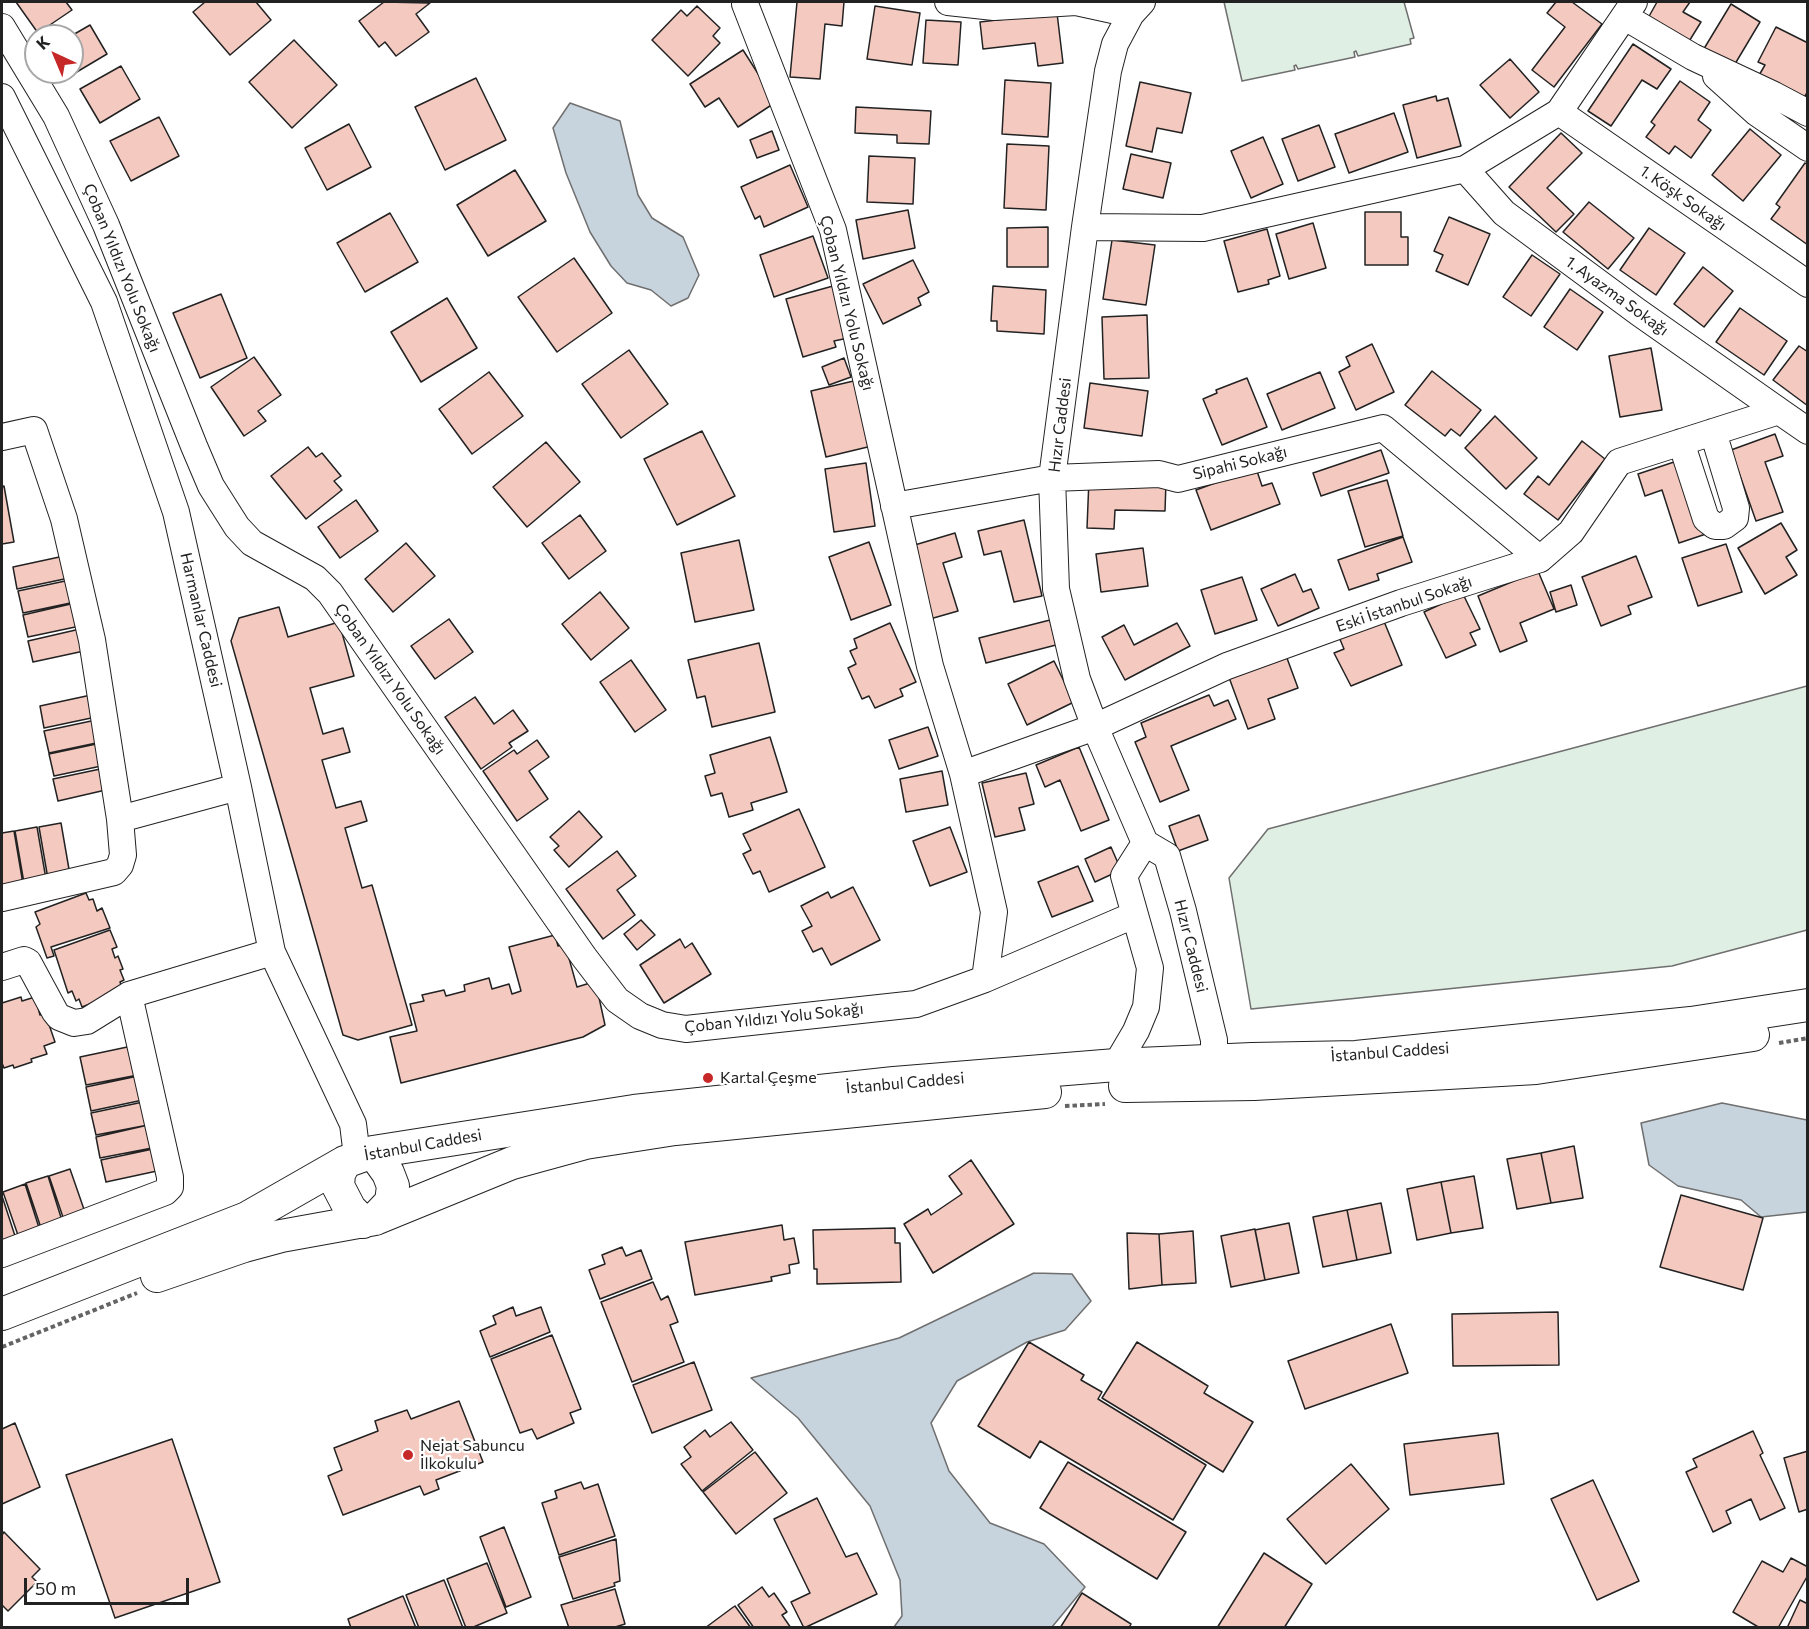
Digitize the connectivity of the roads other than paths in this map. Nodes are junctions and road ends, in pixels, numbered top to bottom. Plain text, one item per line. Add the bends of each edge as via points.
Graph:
1 (745, 2) edge
2 (948, 2) edge
3 (1076, 2) edge
4 (1136, 8) edge
5 (1630, 9) edge
6 (2, 27) edge
7 (1693, 57) junction
8 (3, 105) edge
9 (1559, 112) junction
10 (1808, 112) edge
11 (1808, 148) edge
12 (1465, 169) junction
13 (1085, 227) junction
14 (1808, 284) edge
15 (1779, 411) junction
16 (1808, 431) edge
17 (1713, 432) junction
18 (2, 437) edge
19 (1681, 442) junction
20 (1052, 478) junction
21 (894, 506) junction
22 (1540, 559) junction
23 (1095, 727) junction
24 (963, 774) junction
25 (238, 787) junction
26 (120, 819) junction
27 (1145, 843) junction
28 (2, 898) edge
29 (1134, 915) junction
30 (272, 952) junction
31 (2, 967) edge
32 (985, 979) junction
33 (129, 995) junction
34 (1808, 1005) edge
35 (1808, 1026) edge
36 (1116, 1065) junction
37 (1215, 1073) junction
38 (499, 1133) junction
39 (358, 1157) junction
40 (512, 1163) junction
41 (369, 1221) junction
42 (2, 1254) edge
43 (2, 1314) edge
44 (2, 1334) edge

1 - 21 street, Çoban Yıldızı Yolu Sokağı via 832,230
2 - 3 street via 994,7
3 - 4 street
4 - 13 street, Hızır Caddesi via 1115,44 1108,71
5 - 7 street
5 - 9 street
6 - 32 street, Çoban Yıldızı Yolu Sokağı via 56,116 106,225 211,486 252,543 315,578 330,593 617,1000 640,1016 686,1029 916,1004
7 - 10 street
7 - 11 street via 1757,113
8 - 25 street, Harmanlar Caddesi via 104,302 176,512
9 - 12 street
9 - 14 street, 1. Köşk Sokağı
12 - 13 street via 1203,228
12 - 15 street, 1. Ayazma Sokağı via 1504,213
13 - 20 street, Hızır Caddesi
15 - 16 street
15 - 17 street, Eski İstanbul Sokağı
17 - 19 street, Eski İstanbul Sokağı
17 - 19 street via 1736,508 1735,518 1724,526 1715,526 1706,519
18 - 26 street via 34,430 64,519 92,640
19 - 22 street, Eski İstanbul Sokağı via 1619,462 1571,532
20 - 21 street, Sipahi Sokağı
20 - 22 street, Sipahi Sokağı via 1159,474 1178,479 1383,428
20 - 23 street, Hızır Caddesi via 1056,589 1077,679
21 - 24 street, Çoban Yıldızı Yolu Sokağı via 930,666
22 - 23 street, Eski İstanbul Sokağı via 1401,603 1227,666
23 - 24 street, Eski İstanbul Sokağı
23 - 27 street, Hızır Caddesi
24 - 32 street via 994,912
25 - 26 street
25 - 30 street, Harmanlar Caddesi
26 - 28 street via 123,855 114,872
27 - 29 street via 1124,876
27 - 37 street, Hızır Caddesi via 1167,856 1214,1040
29 - 32 street, Çoban Yıldızı Yolu Sokağı
29 - 36 street via 1150,968 1146,1007
30 - 33 street
30 - 39 street, Harmanlar Caddesi via 353,1124
31 - 33 street via 28,962 55,1012 74,1023 87,1021
33 - 42 street via 170,1187
34 - 37 main road, İstanbul Caddesi via 1691,1023 1475,1046 1356,1057 1252,1059
35 - 37 main road, İstanbul Caddesi via 1536,1068 1254,1084
36 - 37 main road, İstanbul Caddesi
36 - 38 main road, İstanbul Caddesi via 894,1083 662,1108
37 - 40 main road, İstanbul Caddesi via 675,1129 585,1143
38 - 39 main road, İstanbul Caddesi
38 - 40 main road
39 - 41 main road via 339,1174 338,1186 350,1209
39 - 41 main road via 388,1173 393,1186 391,1202
39 - 43 main road, İstanbul Caddesi via 246,1218
40 - 41 main road, İstanbul Caddesi
41 - 44 main road, İstanbul Caddesi via 244,1246

